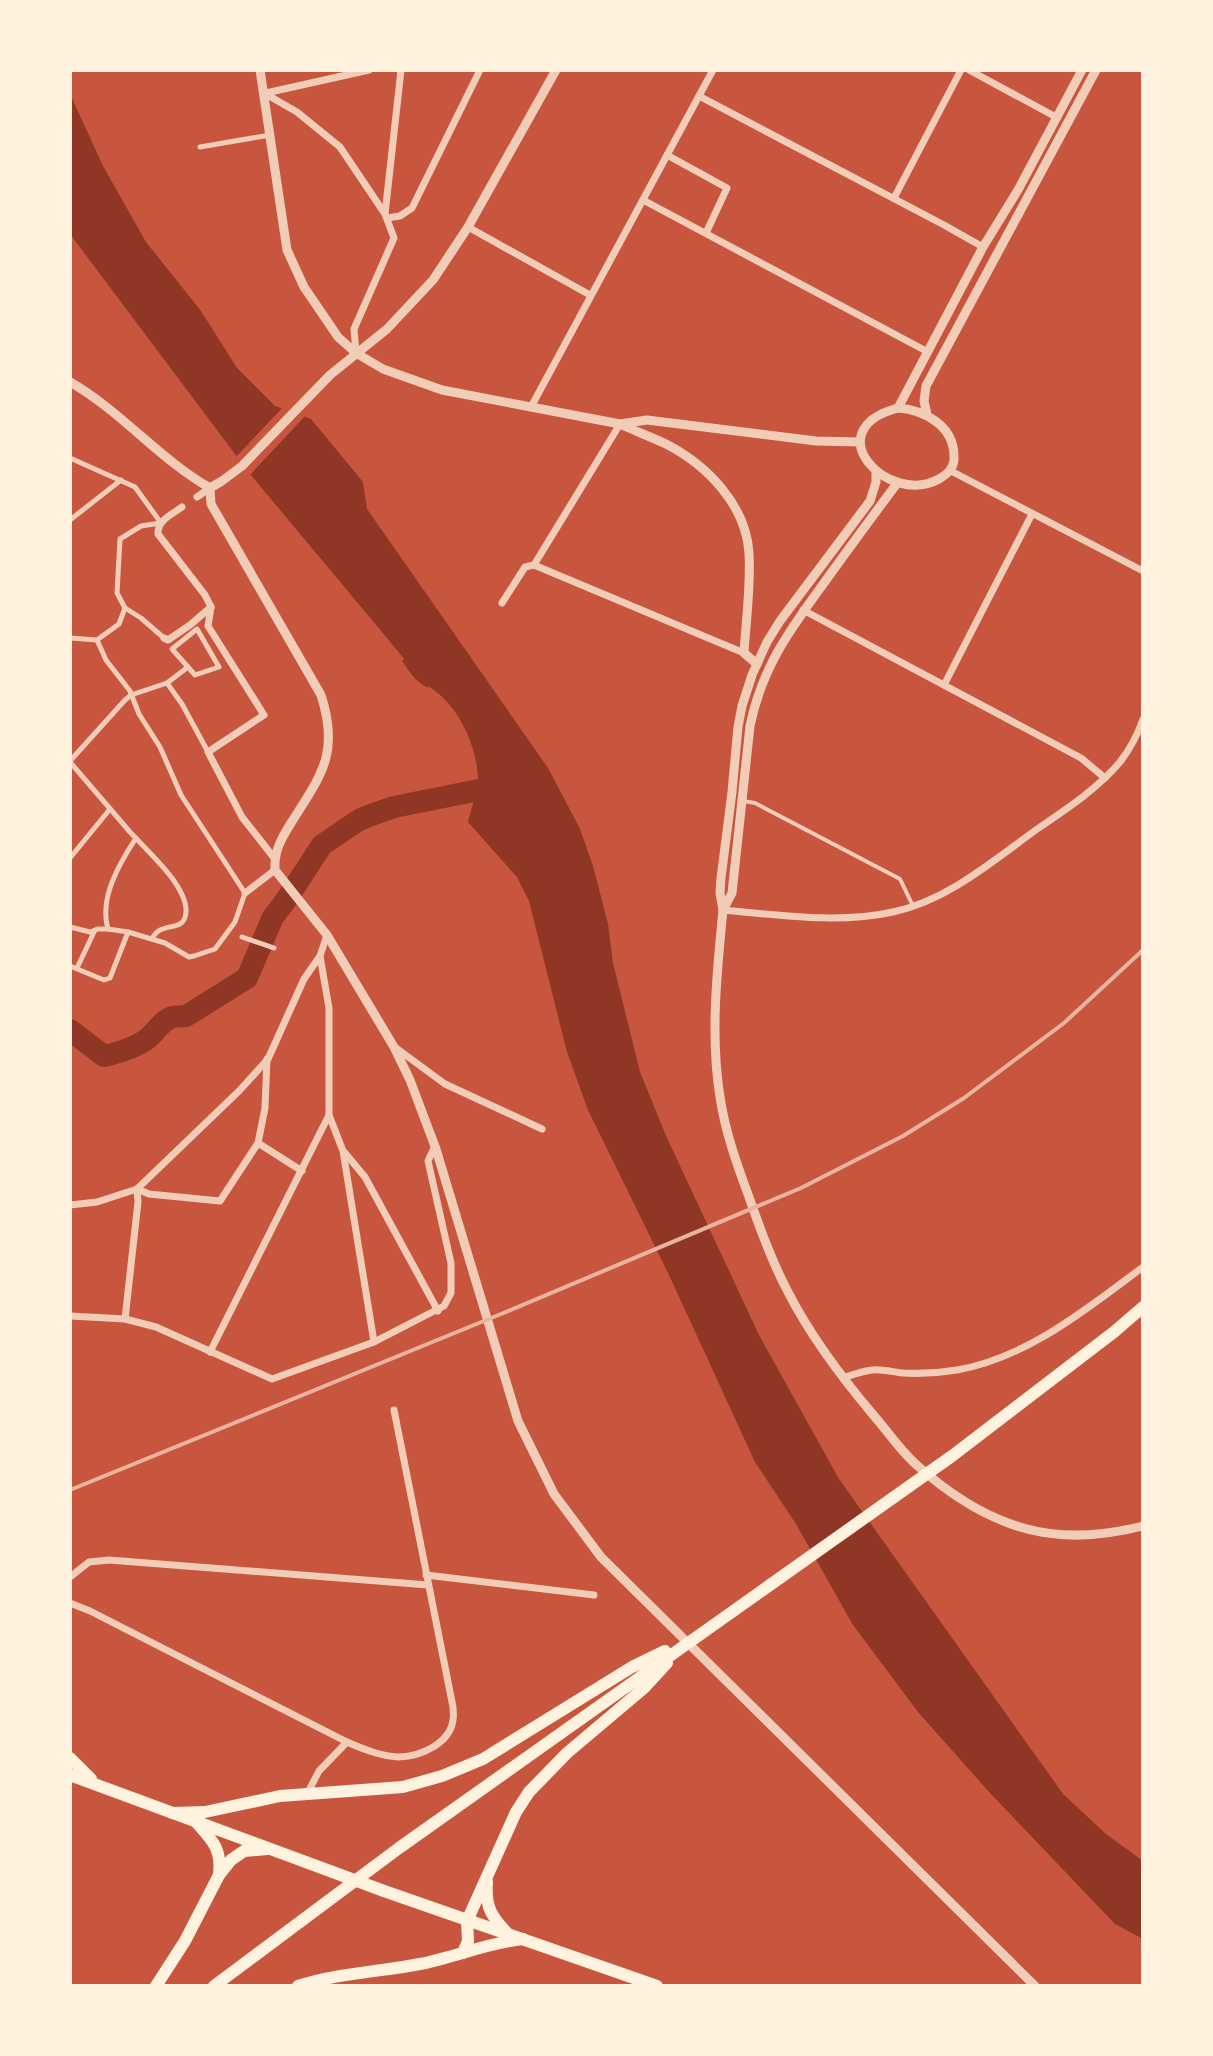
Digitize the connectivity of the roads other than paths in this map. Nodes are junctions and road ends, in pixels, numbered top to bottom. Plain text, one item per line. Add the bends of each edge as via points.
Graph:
1 (260, 70) edge
2 (369, 70) edge
3 (401, 70) edge
4 (480, 70) edge
5 (556, 70) edge
6 (713, 70) edge
7 (961, 70) edge
8 (969, 70) edge
9 (1082, 70) edge
10 (1096, 70) edge
11 (264, 93) junction
12 (699, 96) junction
13 (1056, 117) junction
14 (270, 135) junction
15 (200, 147) dead end
16 (667, 155) junction
17 (894, 198) junction
18 (643, 200) junction
19 (386, 216) junction
20 (468, 227) junction
21 (706, 233) junction
22 (983, 247) junction
23 (590, 295) junction
24 (928, 352) junction
25 (356, 353) junction
26 (70, 382) edge
27 (531, 407) junction
28 (898, 408) junction
29 (927, 415) junction
30 (620, 424) junction
31 (860, 442) junction
32 (70, 458) edge
33 (951, 471) junction
34 (876, 472) junction
35 (121, 480) junction
36 (898, 482) junction
37 (211, 487) junction
38 (197, 497) dead end
39 (182, 507) dead end
40 (1032, 514) junction
41 (70, 520) edge
42 (161, 523) junction
43 (534, 565) junction
44 (1143, 571) edge
45 (502, 603) dead end
46 (211, 607) junction
47 (125, 608) junction
48 (803, 610) junction
49 (70, 638) edge
50 (164, 638) joint
51 (97, 640) junction
52 (744, 653) junction
53 (757, 664) junction
54 (188, 667) junction
55 (167, 683) junction
56 (944, 685) junction
57 (131, 695) junction
58 (1143, 719) edge
59 (208, 752) junction
60 (71, 764) edge
61 (1105, 778) junction
62 (742, 801) junction
63 (110, 809) junction
64 (136, 838) junction
65 (70, 858) edge
66 (275, 864) junction
67 (245, 893) junction
68 (913, 906) junction
69 (723, 910) junction
70 (70, 927) edge
71 (108, 929) junction
72 (95, 930) junction
73 (128, 932) junction
74 (327, 935) junction
75 (242, 937) dead end
76 (152, 939) junction
77 (274, 948) dead end
78 (320, 956) junction
79 (73, 967) edge
80 (394, 1047) junction
81 (268, 1059) junction
82 (329, 1115) junction
83 (542, 1129) dead end
84 (258, 1143) junction
85 (435, 1146) junction
86 (343, 1151) junction
87 (302, 1171) junction
88 (137, 1189) junction
89 (70, 1205) edge
90 (1143, 1267) edge
91 (1143, 1307) edge
92 (438, 1311) junction
93 (70, 1316) edge
94 (125, 1319) junction
95 (374, 1342) junction
96 (210, 1352) junction
97 (843, 1378) junction
98 (394, 1410) dead end
99 (1143, 1526) edge
100 (426, 1575) junction
101 (70, 1577) edge
102 (428, 1585) junction
103 (594, 1595) dead end
104 (70, 1603) edge
105 (700, 1633) junction
106 (686, 1643) junction
107 (347, 1742) junction
108 (70, 1758) edge
109 (70, 1775) edge
110 (104, 1788) junction
111 (307, 1794) junction
112 (172, 1813) junction
113 (196, 1822) junction
114 (267, 1849) junction
115 (219, 1875) junction
116 (487, 1875) junction
117 (467, 1921) junction
118 (508, 1934) junction
119 (523, 1939) junction
120 (463, 1953) junction
121 (156, 1986) edge
122 (214, 1986) edge
123 (298, 1986) edge
124 (657, 1986) edge
125 (1035, 1986) edge

1 - 11 street
2 - 11 street
3 - 19 street
4 - 19 street via 412,208 400,216
5 - 20 street
6 - 12 street
7 - 17 street
8 - 13 street
9 - 13 street
10 - 29 street via 926,386
11 - 14 street
11 - 19 street via 340,147
12 - 16 street
12 - 17 street
13 - 22 street
14 - 15 street
14 - 25 street via 287,250 304,287 338,337
16 - 18 street
16 - 21 street via 727,188
17 - 22 street
18 - 21 street
18 - 23 street
19 - 25 street via 394,238 354,329
20 - 23 street
20 - 25 street via 433,280
21 - 24 street
22 - 24 street
23 - 27 street
24 - 28 street
25 - 27 street via 383,369 442,390
25 - 37 street via 242,466
26 - 37 street via 127,422 188,476
27 - 30 street
28 - 29 street
28 - 31 street via 867,423
29 - 33 street via 951,439
30 - 31 street via 647,420
30 - 43 street
30 - 52 street via 696,463 731,501 749,550
31 - 34 street
32 - 35 street
33 - 36 street via 927,484
33 - 40 street
34 - 36 street
34 - 53 street via 870,501 780,621
35 - 41 street
35 - 42 street via 135,487
36 - 48 street
37 - 38 street
37 - 66 street via 211,504 321,695 327,717 325,764 276,849
39 - 42 street
40 - 44 street
40 - 56 street
42 - 46 street via 158,534
42 - 47 street via 141,526 120,539 117,593
43 - 45 street via 525,567
43 - 52 street
46 - 50 street
46 - 59 street via 208,626 264,715
47 - 50 street
47 - 51 street via 119,624
48 - 56 street
48 - 62 street via 775,654 754,709
49 - 51 street
51 - 57 street
52 - 53 street
53 - 69 street via 738,727 721,878
54 - 54 street via 172,649 197,629 219,667 195,675
54 - 55 street
55 - 57 street
55 - 59 street
56 - 61 street via 1081,758
57 - 60 street
57 - 67 street via 181,795
58 - 61 street via 1123,758
59 - 66 street via 242,817
60 - 63 street
61 - 68 street via 977,872
62 - 68 lane via 900,879
62 - 69 street via 732,893
63 - 64 street
63 - 65 street
64 - 71 street via 113,882 105,909
64 - 76 street via 171,877 185,903 181,923 164,927
66 - 67 street
66 - 74 street
67 - 76 street via 235,922 215,949 189,957
68 - 69 street via 853,918
69 - 97 street via 714,1030 728,1133 788,1292
70 - 72 street
71 - 72 street
71 - 73 street
72 - 79 street
73 - 76 street
73 - 79 street via 110,978
74 - 78 street
74 - 80 street
75 - 77 street
78 - 81 street
78 - 82 street via 329,1008
80 - 83 street via 445,1084
80 - 85 street
81 - 84 street
81 - 88 street
82 - 86 street
82 - 87 street
84 - 87 street
84 - 88 street via 220,1201
85 - 92 street via 429,1165 452,1277 450,1294
85 - 125 street via 518,1421 554,1494 601,1557
86 - 92 street via 365,1177
86 - 95 street
87 - 96 street
88 - 89 street
88 - 94 street
90 - 97 street via 1046,1335 1004,1356 962,1369 873,1370
91 - 105 main road via 952,1456
92 - 95 street
93 - 94 street
94 - 96 street
95 - 96 street via 269,1379
97 - 99 street via 917,1466 984,1513 1037,1532 1068,1536
98 - 100 street
100 - 102 street
100 - 103 street
101 - 102 street via 89,1562 109,1560
102 - 107 street via 453,1723 444,1739 426,1751 400,1757
104 - 107 street
105 - 106 main road
105 - 111 main road via 632,1667 483,1759 442,1776 403,1787
106 - 116 main road via 529,1792
106 - 122 main road
107 - 111 street via 319,1771
108 - 110 main road
109 - 110 main road
110 - 112 main road
111 - 112 main road
112 - 113 main road
113 - 114 main road
113 - 115 main road via 215,1844
114 - 115 main road via 244,1851
114 - 117 main road
115 - 121 main road
116 - 117 main road
116 - 118 main road via 486,1902
117 - 118 main road
117 - 120 main road
118 - 119 main road
119 - 120 main road
119 - 124 main road
120 - 123 main road

